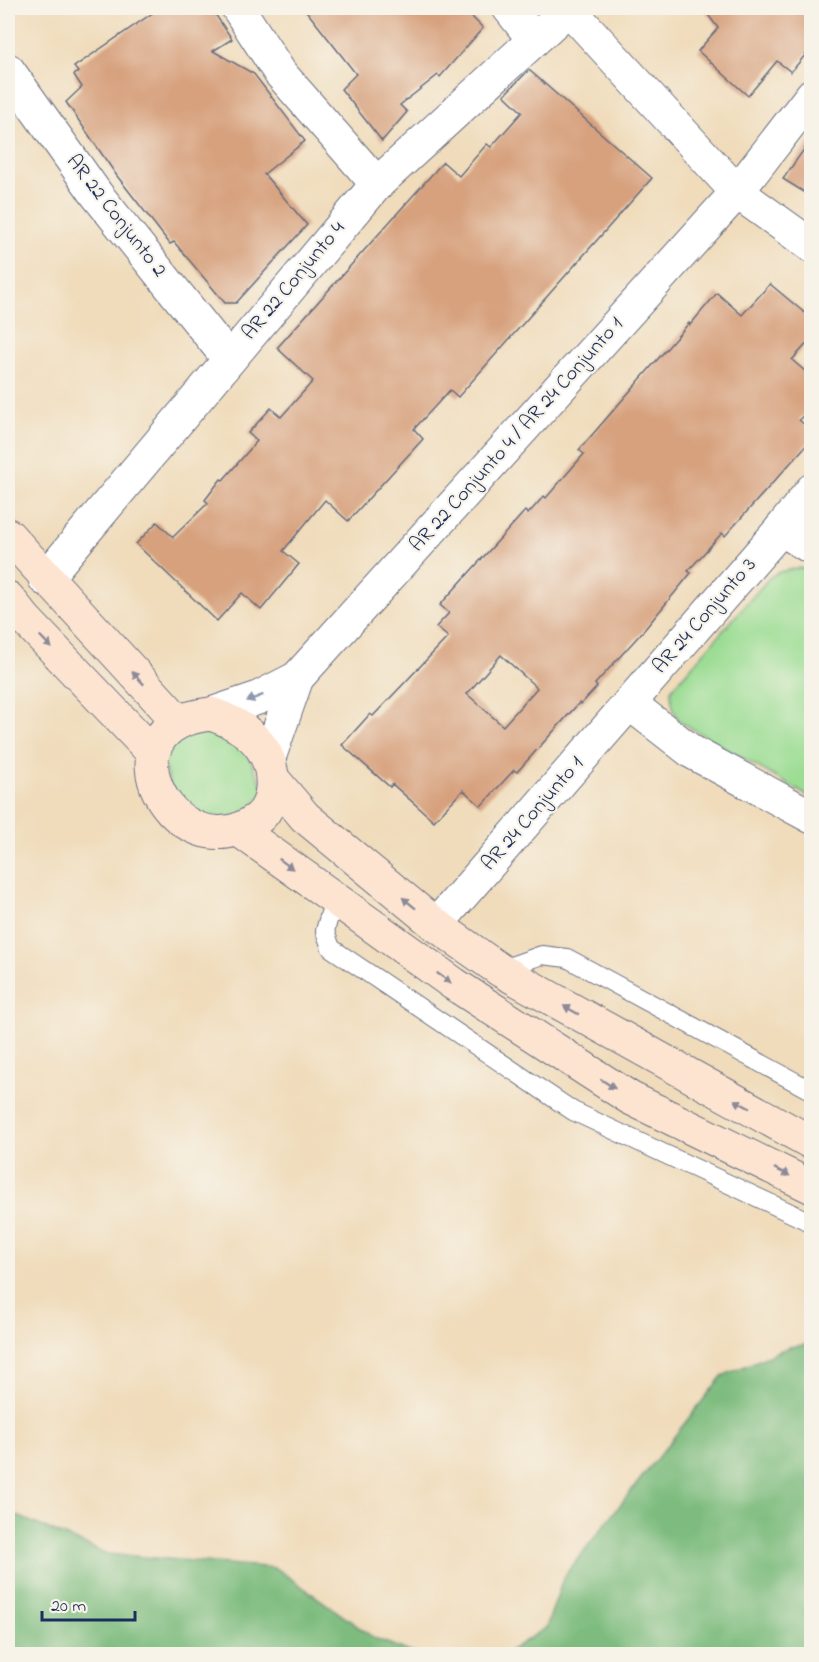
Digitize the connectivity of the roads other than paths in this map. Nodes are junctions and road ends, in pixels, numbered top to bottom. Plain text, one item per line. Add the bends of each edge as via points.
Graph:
1 (238, 8) edge
2 (509, 8) edge
3 (568, 8) edge
4 (534, 40) junction
5 (8, 70) edge
6 (812, 95) edge
7 (377, 184) junction
8 (737, 192) junction
9 (812, 246) edge
10 (229, 359) junction
11 (812, 490) edge
12 (781, 529) junction
13 (8, 535) edge
14 (812, 548) edge
15 (45, 579) junction
16 (8, 598) edge
17 (297, 678) junction
18 (629, 703) junction
19 (211, 714) junction
20 (178, 721) junction
21 (153, 753) junction
22 (271, 769) junction
23 (812, 816) edge
24 (238, 830) junction
25 (334, 899) junction
26 (436, 925) junction
27 (500, 970) junction
28 (812, 1091) edge
29 (812, 1143) edge
30 (812, 1187) edge
31 (812, 1223) edge

1 - 7 street via 280,73
2 - 4 street
3 - 4 street, AR 22 Conjunto 4
3 - 8 street
4 - 7 street, AR 22 Conjunto 4
5 - 10 street, AR 22 Conjunto 2 via 97,195
6 - 8 street, AR 22 Conjunto 4 / AR 24 Conjunto 1
7 - 10 street, AR 22 Conjunto 4
8 - 9 street
8 - 17 street, AR 22 Conjunto 4 / AR 24 Conjunto 1
10 - 15 street, AR 22 Conjunto 4
11 - 12 street, AR 24 Conjunto 3
12 - 14 street
12 - 18 street, AR 24 Conjunto 3
13 - 15 street
20 -> 15 street
16 -> 21 street
17 -> 19 street via 258,698
17 - 22 street
18 - 23 street via 692,752
18 - 26 street, AR 24 Conjunto 1
19 - 20 street
19 - 22 street via 242,727 255,739
20 - 21 street via 156,743
21 - 24 street via 155,785 163,803 175,816 208,831
22 - 24 street via 272,793 266,810
26 -> 22 street via 305,818
24 -> 25 street
25 -> 30 street via 454,984 630,1098
25 - 31 lane via 325,932 331,948 573,1111
26 - 27 street
27 - 28 lane via 542,955 567,958
29 -> 27 street

